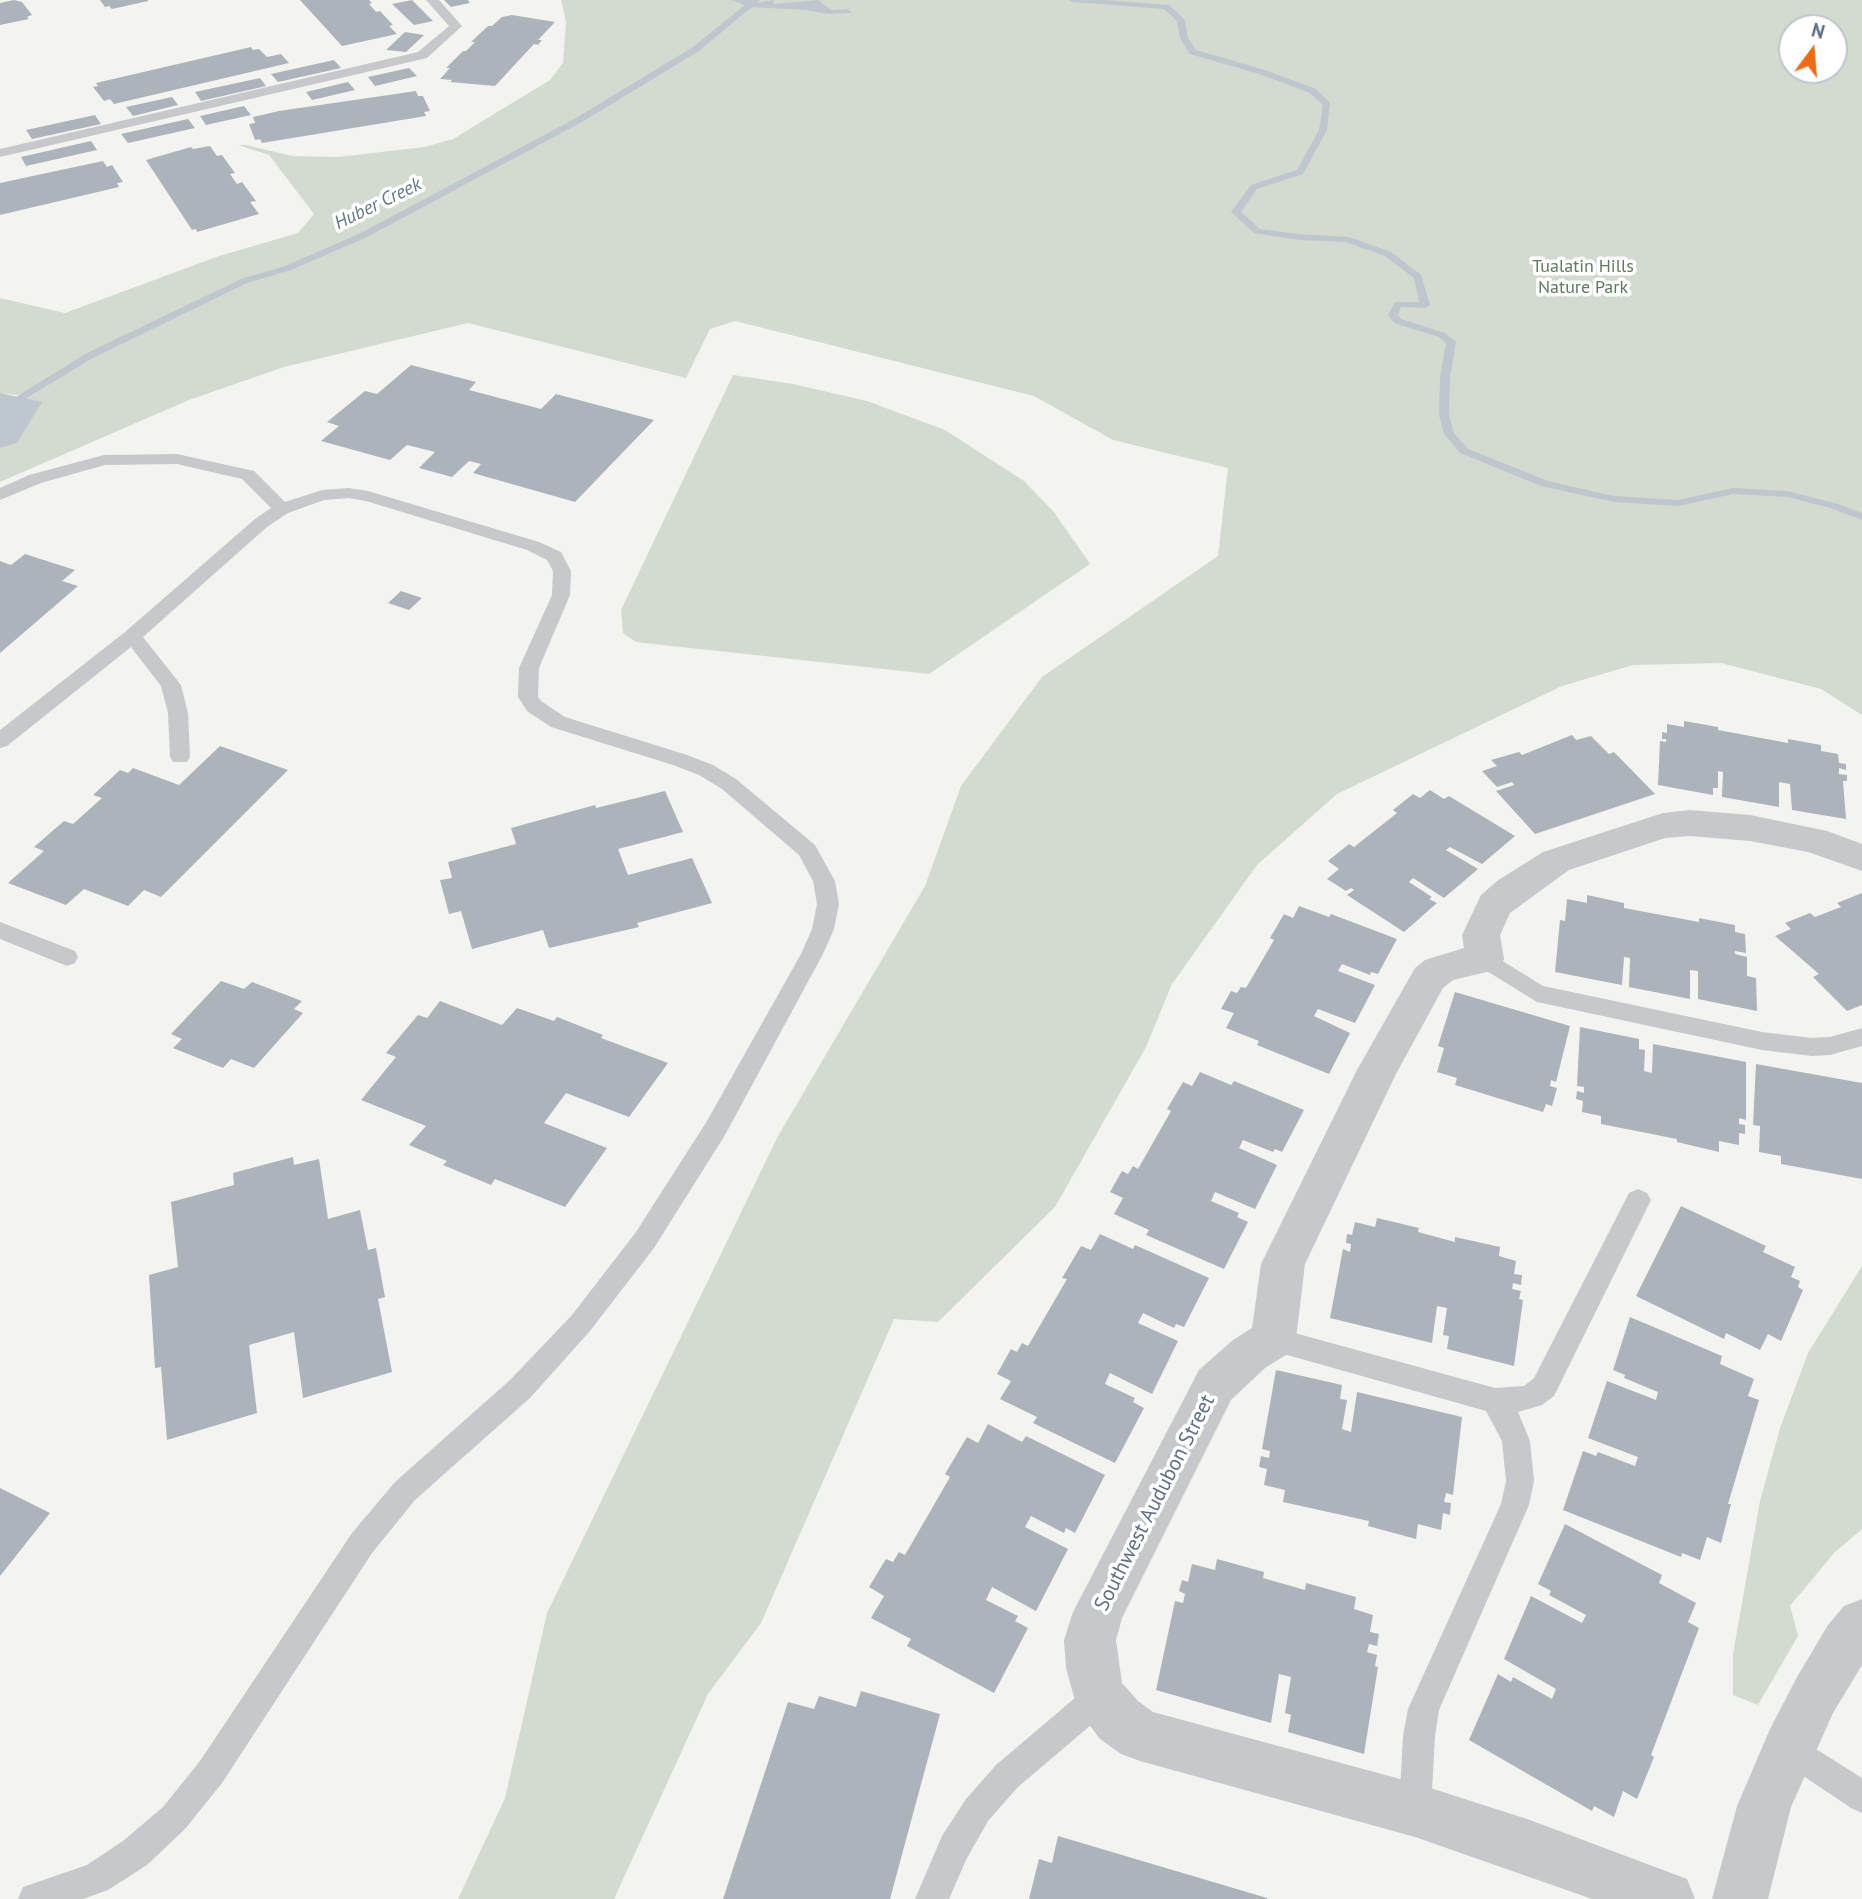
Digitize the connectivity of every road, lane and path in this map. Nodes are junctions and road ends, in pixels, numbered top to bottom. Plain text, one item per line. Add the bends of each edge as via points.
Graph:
1 (432, 0) edge
2 (0, 153) edge
3 (0, 495) edge
4 (282, 509) junction
5 (132, 636) junction
6 (0, 741) edge
7 (180, 757) dead end
8 (1862, 858) edge
9 (0, 930) edge
10 (67, 957) dead end
11 (1485, 959) junction
12 (1862, 1037) edge
13 (1638, 1200) dead end
14 (1273, 1339) junction
15 (1495, 1401) junction
16 (1862, 1624) edge
17 (1100, 1697) junction
18 (1789, 1748) junction
19 (1862, 1797) edge
20 (1415, 1810) junction
21 (35, 1899) edge
22 (932, 1899) edge
23 (1667, 1899) edge
24 (1740, 1899) edge

1 - 2 lane via 456,26 422,55
3 - 4 lane via 35,479 104,460 177,459 248,475
4 - 5 lane
4 - 21 lane via 322,495 368,496 554,556 562,570 561,595 529,668 528,697 534,706 558,722 680,760 729,784 807,850 824,881 828,904 812,954 716,1128 645,1240 581,1323 520,1389 405,1491 362,1543 211,1772 174,1818 135,1853 96,1878
5 - 6 lane
5 - 7 lane via 171,685
8 - 11 street via 1814,840 1718,824 1637,832 1556,861 1510,891 1485,920 1481,935
9 - 10 lane
11 - 12 lane via 1537,993 1721,1032 1812,1047
11 - 14 street via 1448,967 1429,978 1283,1264
13 - 15 lane via 1544,1387 1532,1396
14 - 15 lane
14 - 17 street, Southwest Audubon Street via 1215,1385 1098,1612 1090,1640
15 - 20 lane via 1516,1441 1520,1481 1515,1505 1424,1709
16 - 18 street via 1821,1685
17 - 20 street, Southwest Audubon Street via 1119,1720 1140,1735
17 - 22 lane via 1007,1776 976,1810
18 - 19 lane
18 - 24 street via 1764,1806
20 - 23 street, Southwest Audubon Street

